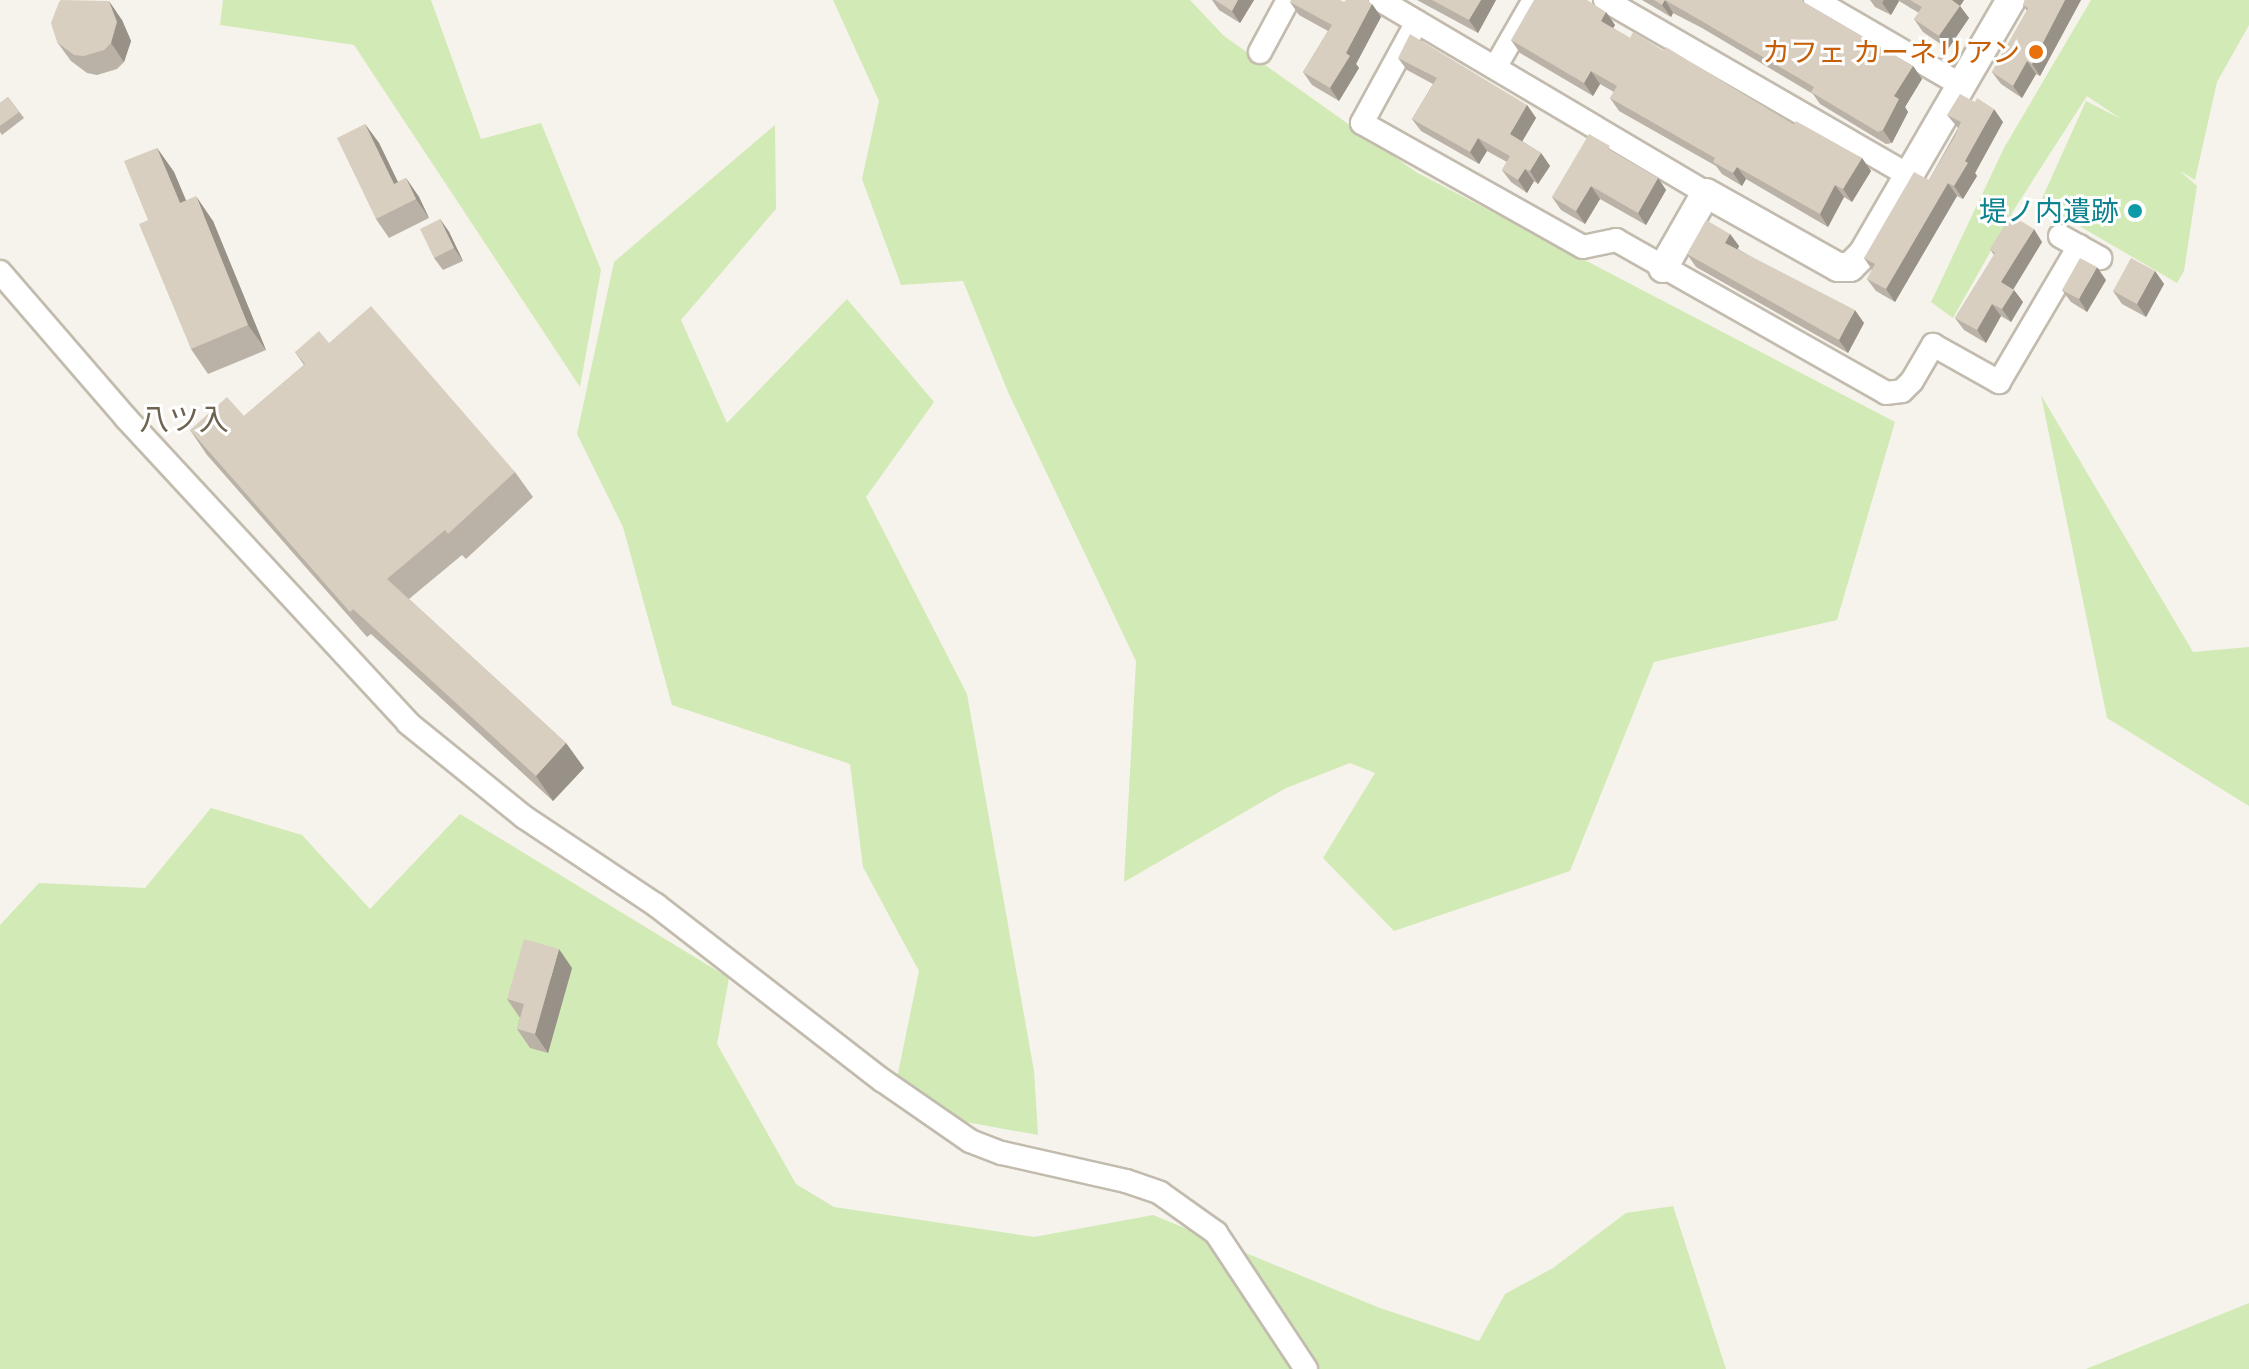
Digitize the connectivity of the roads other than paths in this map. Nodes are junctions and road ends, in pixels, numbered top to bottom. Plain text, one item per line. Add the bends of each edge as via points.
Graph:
1 (1288, 0) edge
2 (1380, 0) edge
3 (1534, 0) edge
4 (1605, 0) edge
5 (1815, 0) edge
6 (2011, 0) edge
7 (1417, 22) junction
8 (1260, 52) dead end
9 (1496, 66) junction
10 (1961, 85) junction
11 (1908, 175) junction
12 (1706, 193) junction
13 (2100, 258) dead end
14 (1663, 268) junction
15 (0, 272) edge
16 (1306, 1369) edge

1 - 8 street
2 - 7 street
3 - 9 street
4 - 11 street
5 - 10 street
6 - 10 street
7 - 9 street
7 - 14 street via 1362,123 1583,247 1616,240
9 - 12 street
10 - 11 street
11 - 12 street via 1863,254 1850,267 1838,267
12 - 14 street
13 - 14 street via 2070,241 1999,382 1933,345 1902,391 1886,393
15 - 16 street via 126,418 408,723 524,817 656,905 970,1141 1160,1193 1216,1233

